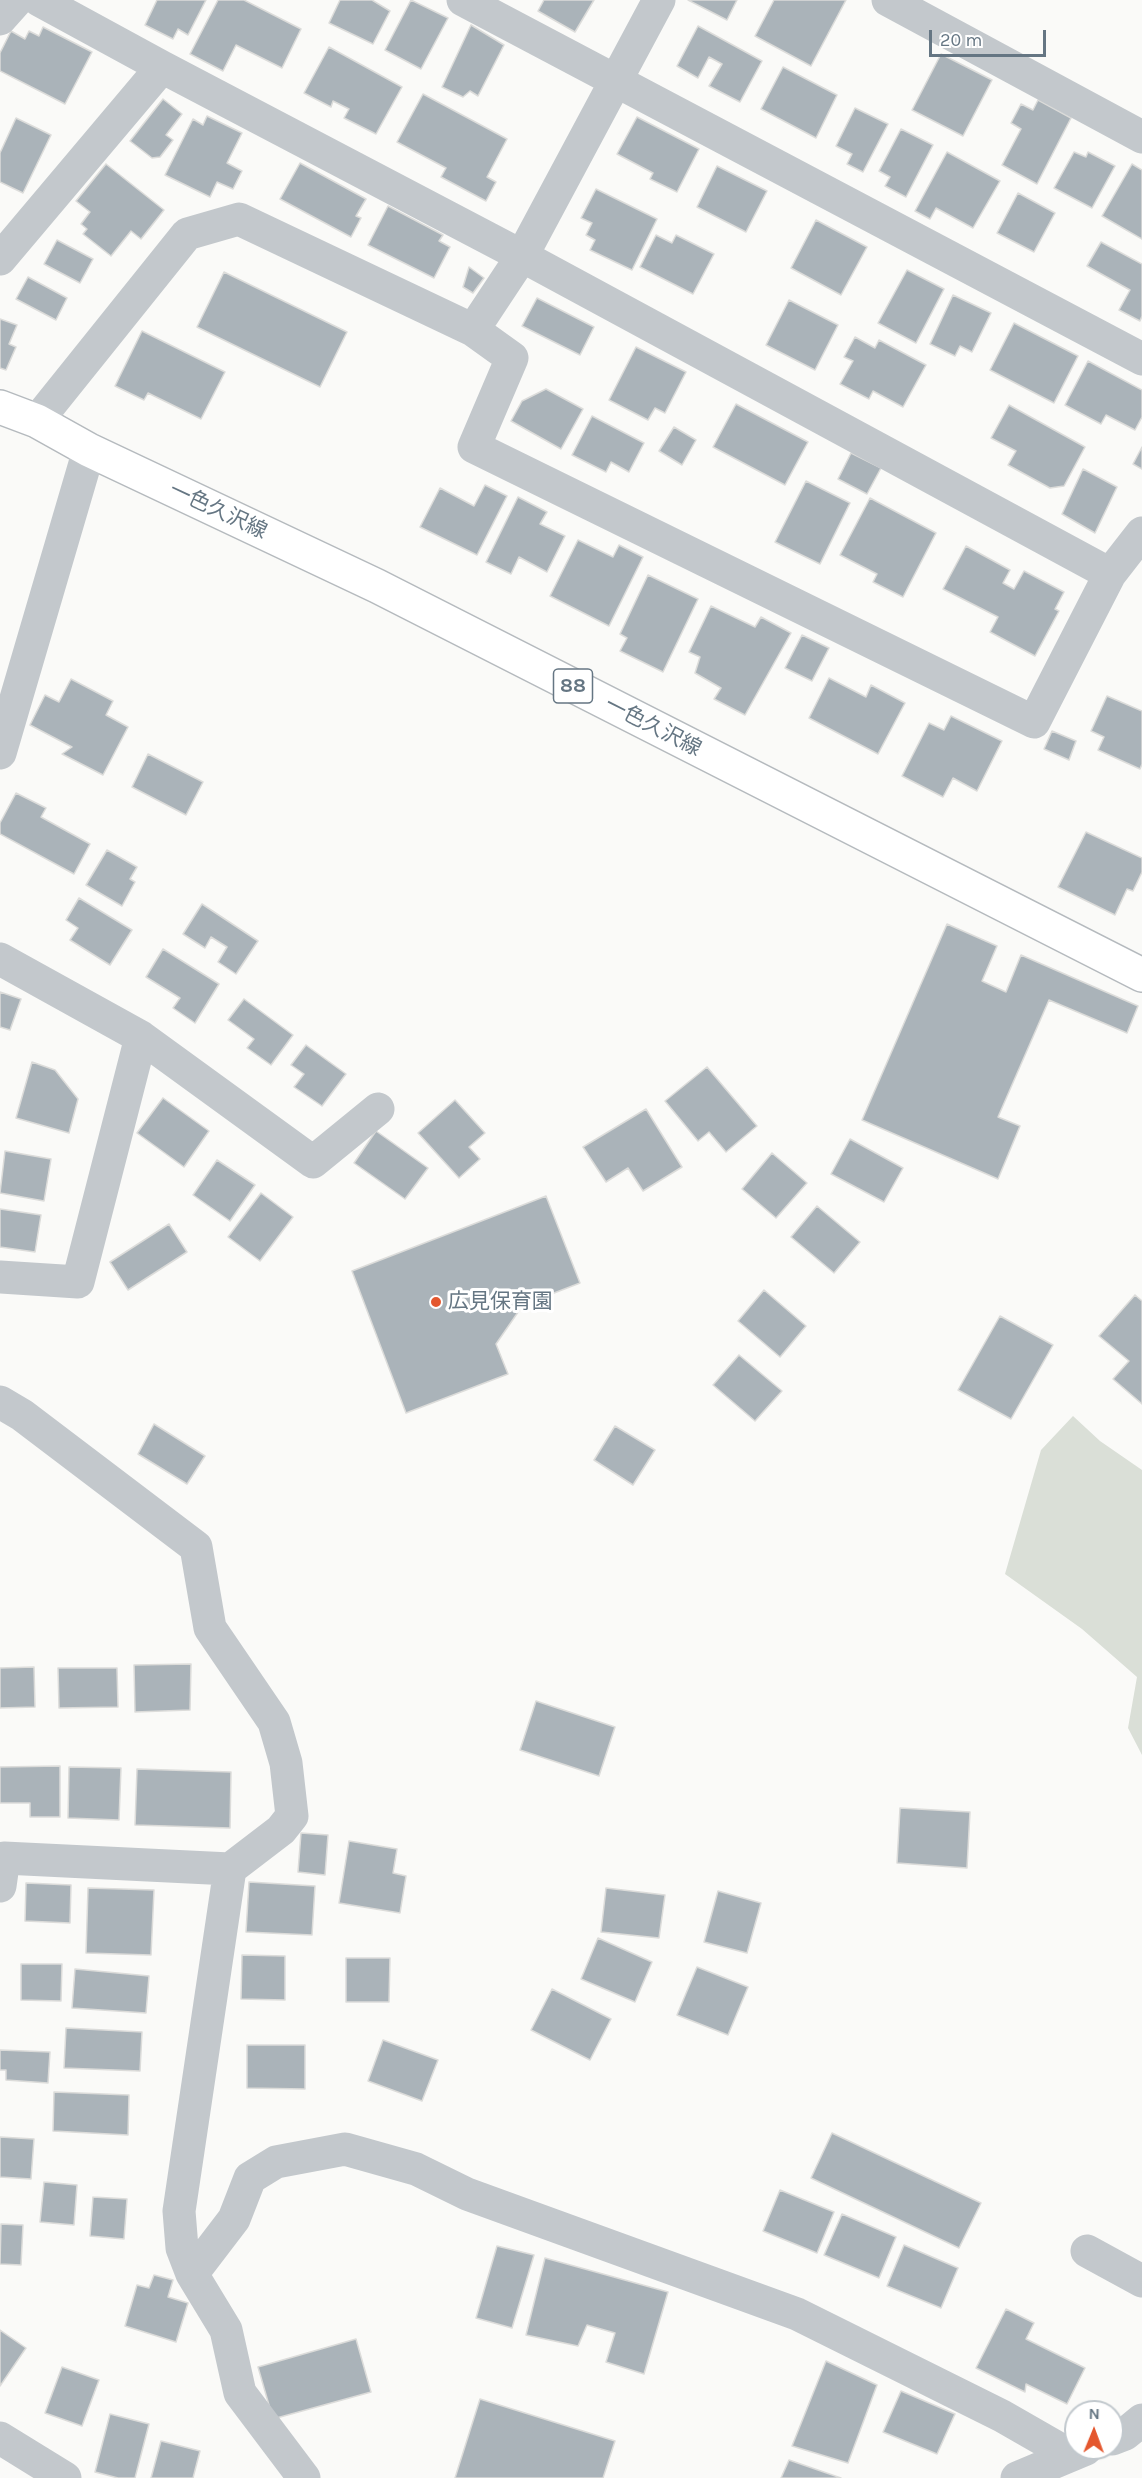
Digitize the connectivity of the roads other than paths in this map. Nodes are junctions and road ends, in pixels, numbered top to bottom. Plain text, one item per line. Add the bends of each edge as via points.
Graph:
1 (17, 0) edge
2 (39, 0) edge
3 (463, 0) edge
4 (659, 0) edge
5 (888, 0) edge
6 (0, 19) edge
7 (162, 67) junction
8 (617, 81) junction
9 (1142, 137) edge
10 (522, 256) junction
11 (0, 259) edge
12 (473, 330) junction
13 (1142, 359) edge
14 (0, 407) edge
15 (37, 421) junction
16 (89, 450) junction
17 (1142, 533) edge
18 (1110, 574) junction
19 (0, 753) edge
20 (0, 959) edge
21 (1142, 975) edge
22 (141, 1037) junction
23 (378, 1109) dead end
24 (0, 1277) edge
25 (0, 1402) edge
26 (1, 1867) edge
27 (230, 1869) junction
28 (1087, 2251) dead end
29 (192, 2274) junction
30 (1142, 2281) edge
31 (1142, 2420) edge
32 (1124, 2434) edge
33 (0, 2438) edge
34 (1064, 2444) edge
35 (1064, 2458) edge
36 (65, 2478) edge
37 (304, 2478) edge
38 (1017, 2478) edge

1 - 6 street
2 - 7 street
3 - 8 street
4 - 8 street
5 - 9 street
7 - 10 street
7 - 11 street
8 - 10 street
8 - 13 street
10 - 12 street
10 - 18 street
12 - 15 street via 239,219 187,234
12 - 18 street via 512,358 474,447 1034,722
14 - 15 main road, 一色久沢線 / 88
15 - 16 main road, 一色久沢線 / 88
16 - 19 street
16 - 21 main road, 一色久沢線 / 88 via 377,586
17 - 18 street
20 - 22 street
22 - 23 street via 313,1162
22 - 24 street via 78,1282
25 - 27 street via 196,1547 210,1628 274,1722 286,1762 292,1816 281,1830
26 - 27 street
27 - 29 street via 179,2211 182,2248
28 - 30 street
29 - 34 street via 234,2219 250,2178 276,2162 345,2149 416,2169 467,2194 796,2314
29 - 37 street via 226,2330 240,2393
31 - 32 street
33 - 36 street
35 - 38 street

